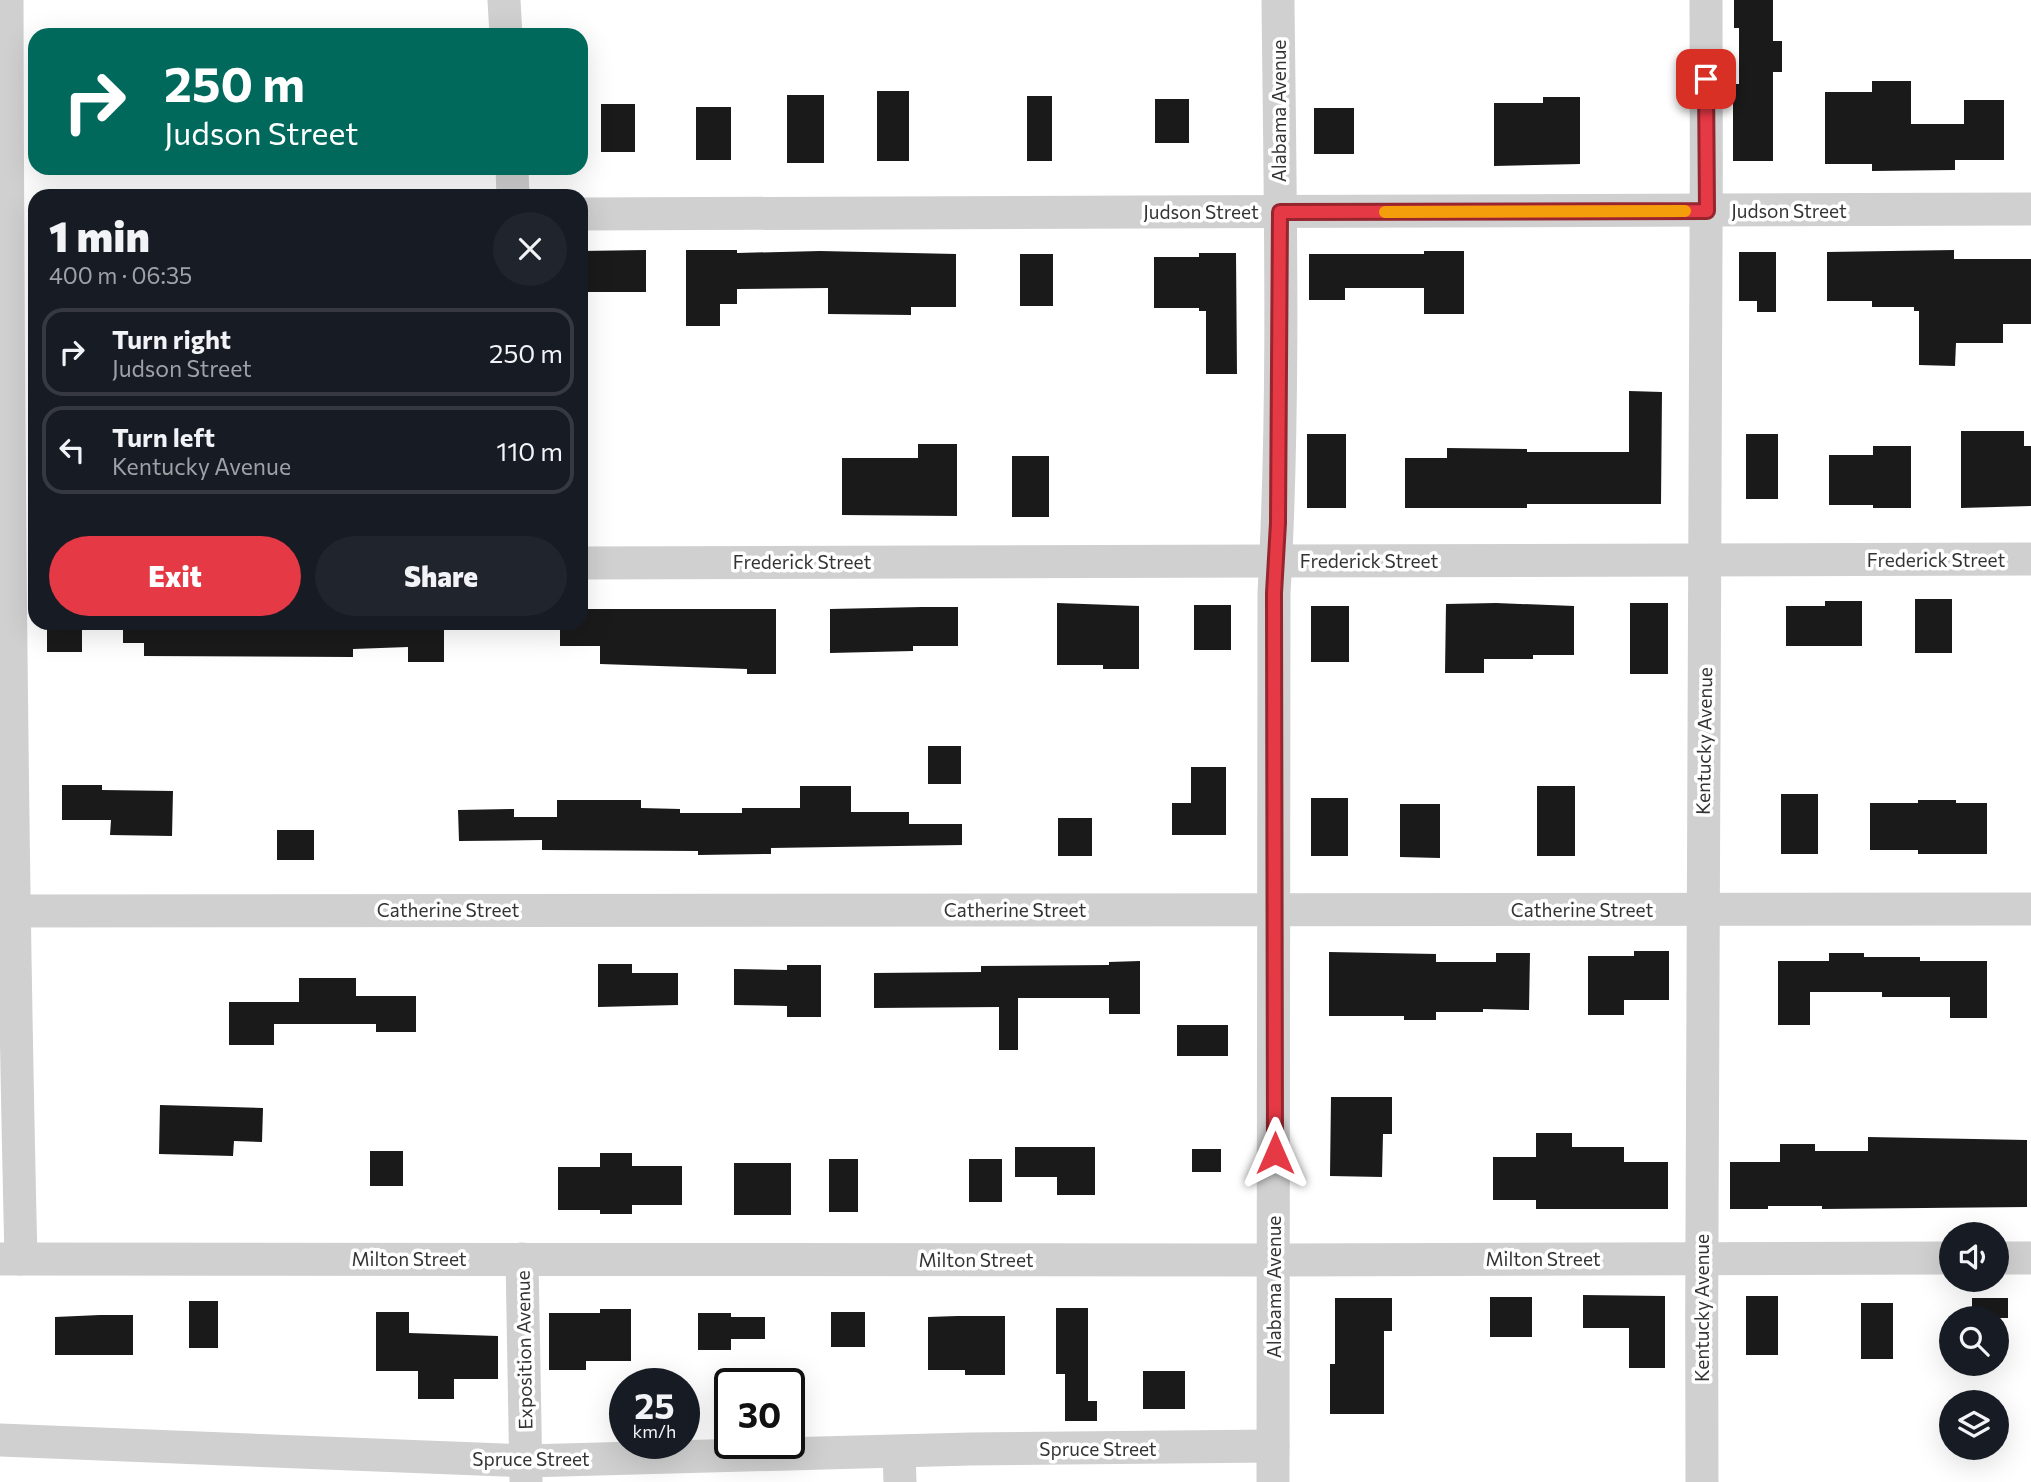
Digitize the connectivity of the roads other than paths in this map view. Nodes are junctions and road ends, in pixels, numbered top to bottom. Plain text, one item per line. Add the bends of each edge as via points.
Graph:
1 (7, 0) edge
2 (504, 0) edge
3 (1278, 0) edge
4 (1706, 0) edge
5 (506, 28) edge
6 (2031, 209) edge
7 (1707, 211) junction
8 (1280, 212) junction
9 (14, 214) edge
10 (588, 214) edge
11 (2031, 559) edge
12 (1275, 561) junction
13 (1707, 561) junction
14 (15, 563) edge
15 (588, 563) edge
16 (1702, 909) junction
17 (2031, 909) edge
18 (1274, 910) junction
19 (8, 911) edge
20 (1939, 1258) edge
21 (2009, 1258) edge
22 (2031, 1258) edge
23 (11, 1259) edge
24 (522, 1259) junction
25 (1701, 1259) junction
26 (1275, 1260) junction
27 (0, 1440) edge
28 (1273, 1446) junction
29 (900, 1467) edge
30 (526, 1471) edge
31 (1273, 1482) edge
32 (1702, 1482) edge

1 - 9 street
2 - 5 street
3 - 8 street, Alabama Avenue
4 - 7 street, Kentucky Avenue
6 - 7 street, Judson Street
7 - 8 street, Judson Street
7 - 13 street, Kentucky Avenue
8 - 10 street, Judson Street
8 - 12 street, Alabama Avenue
9 - 14 street
11 - 13 street, Frederick Street
12 - 13 street, Frederick Street
12 - 15 street, Frederick Street
12 - 18 street, Alabama Avenue
13 - 16 street, Kentucky Avenue
14 - 19 street
16 - 17 street, Catherine Street
16 - 18 street, Catherine Street
16 - 25 street, Kentucky Avenue
18 - 19 street, Catherine Street
18 - 26 street, Alabama Avenue
19 - 23 street via 15,1029
20 - 25 street, Milton Street
21 - 22 street
23 - 24 street, Milton Street
24 - 26 street, Milton Street
24 - 30 street, Exposition Avenue
25 - 26 street, Milton Street
25 - 32 street, Kentucky Avenue
26 - 28 street, Alabama Avenue
27 - 30 street, Spruce Street
28 - 29 street, Spruce Street
28 - 31 street, Alabama Avenue
29 - 30 street, Spruce Street

